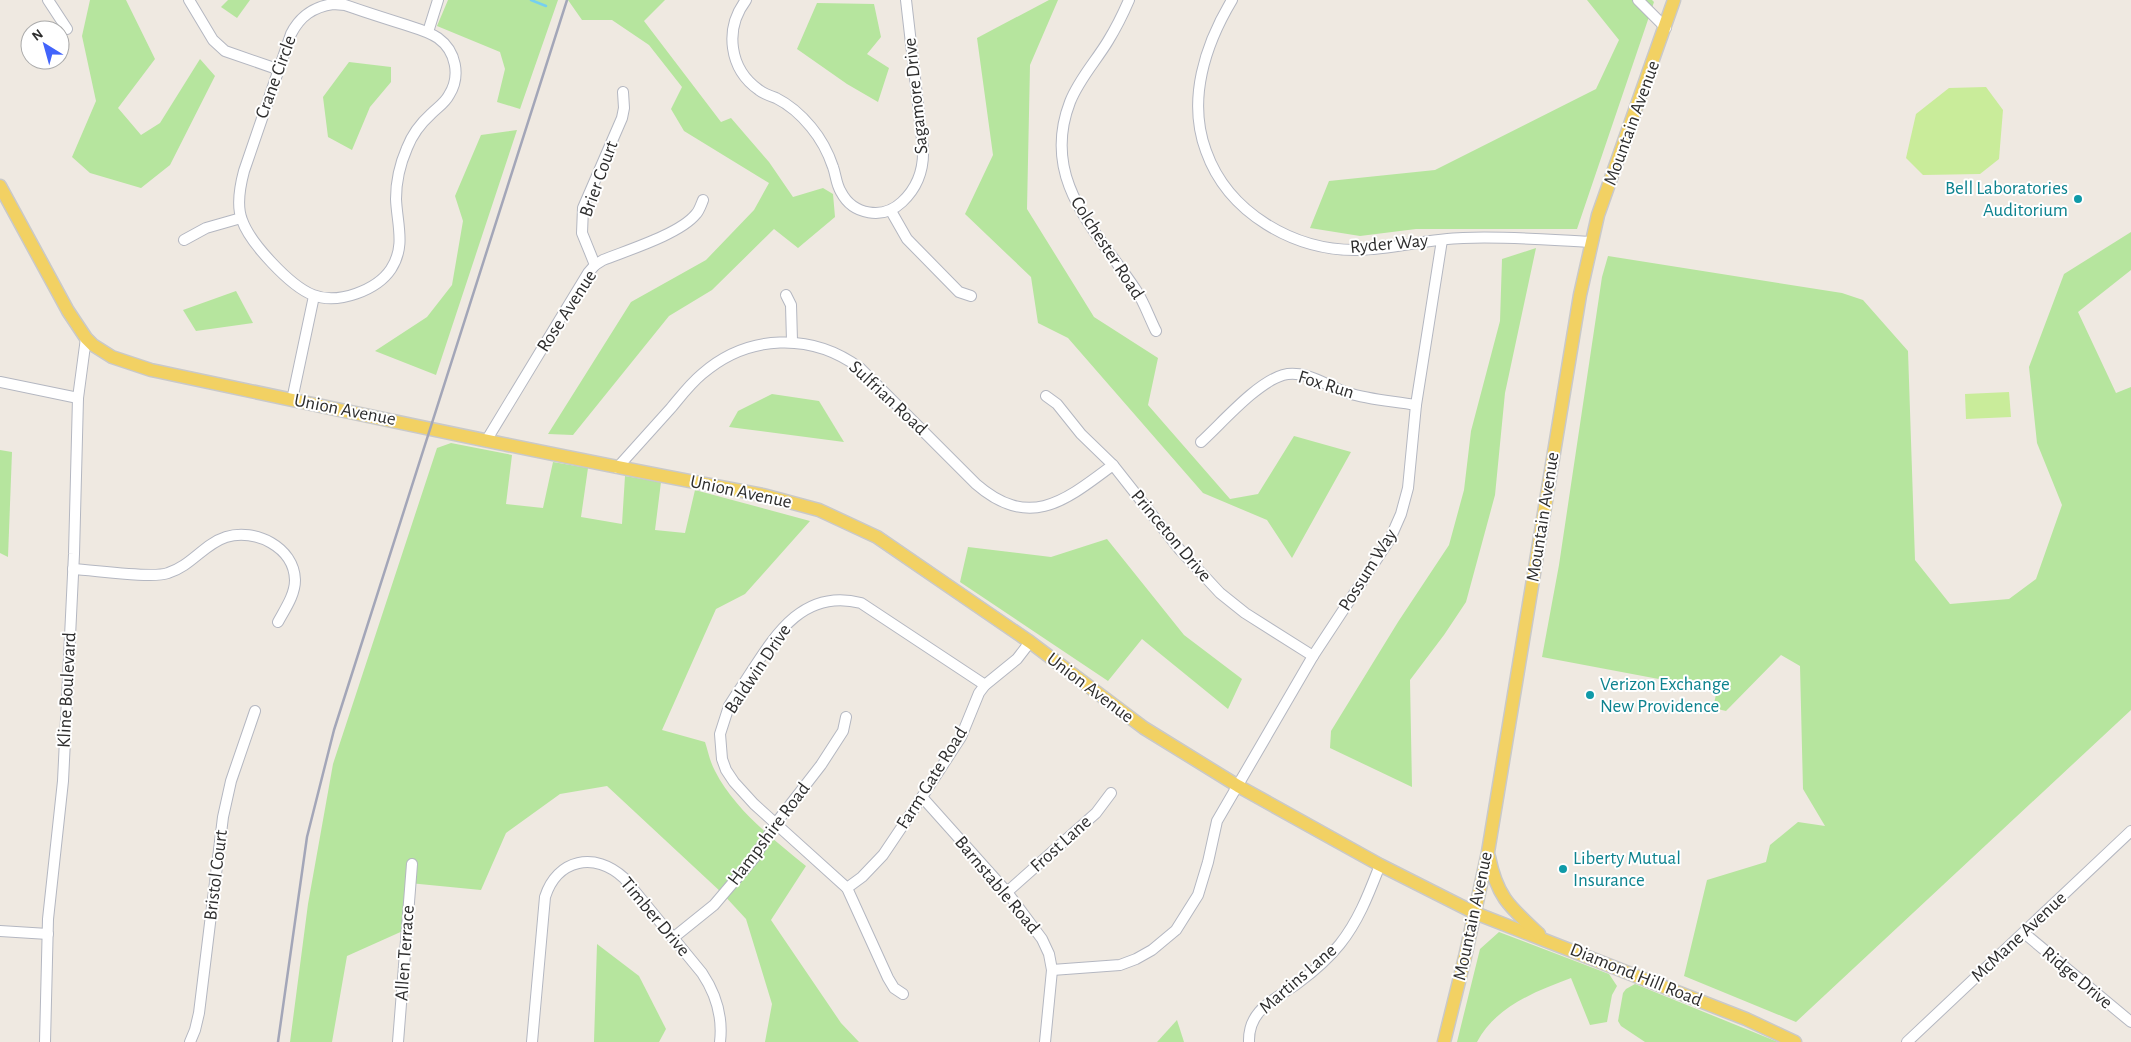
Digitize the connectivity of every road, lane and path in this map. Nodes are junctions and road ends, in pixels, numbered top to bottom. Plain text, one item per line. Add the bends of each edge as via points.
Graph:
1 (48, 0) edge
2 (189, 0) edge
3 (438, 0) edge
4 (746, 0) edge
5 (906, 0) edge
6 (1129, 0) edge
7 (1232, 0) edge
8 (1638, 0) edge
9 (1674, 0) edge
10 (61, 20) edge
11 (1666, 28) junction
12 (428, 32) junction
13 (278, 69) junction
14 (623, 92) dead end
15 (0, 186) edge
16 (703, 200) dead end
17 (891, 211) junction
18 (241, 218) junction
19 (184, 240) dead end
20 (1442, 240) junction
21 (1592, 242) junction
22 (595, 265) junction
23 (786, 295) dead end
24 (314, 296) junction
25 (971, 296) dead end
26 (1156, 331) dead end
27 (86, 338) junction
28 (792, 341) junction
29 (0, 382) edge
30 (1046, 396) dead end
31 (78, 398) junction
32 (292, 400) junction
33 (1416, 405) junction
34 (486, 441) junction
35 (1201, 442) dead end
36 (1113, 464) junction
37 (617, 468) junction
38 (73, 569) junction
39 (278, 622) dead end
40 (1030, 642) junction
41 (1313, 656) junction
42 (985, 685) junction
43 (255, 711) dead end
44 (846, 716) dead end
45 (1238, 786) junction
46 (1111, 793) dead end
47 (922, 797) junction
48 (776, 823) junction
49 (2131, 831) edge
50 (1488, 852) junction
51 (412, 864) dead end
52 (1380, 864) junction
53 (847, 888) junction
54 (1007, 892) junction
55 (1475, 913) junction
56 (0, 931) edge
57 (2024, 933) junction
58 (48, 934) junction
59 (673, 938) junction
60 (1544, 939) junction
61 (1052, 970) junction
62 (903, 994) dead end
63 (2131, 1022) edge
64 (45, 1042) edge
65 (190, 1042) edge
66 (398, 1042) edge
67 (532, 1042) edge
68 (720, 1042) edge
69 (1044, 1042) edge
70 (1249, 1042) edge
71 (1444, 1042) edge
72 (1796, 1042) edge
73 (1907, 1042) edge

1 - 10 street
2 - 13 street via 213,40 225,51
3 - 12 street
4 - 17 street via 736,16 732,35 734,54 741,72 759,90 789,106 811,126 830,157 841,192 852,205 871,213
5 - 17 street, Sagamore Drive via 924,155 916,183
6 - 26 street, Colchester Road via 1108,41 1074,91 1066,116 1062,155 1066,180 1076,204 1137,292
7 - 20 street, Ryder Way via 1204,61 1198,115 1208,158 1234,199 1267,224 1320,246 1357,250
8 - 11 street
9 - 11 main road, Mountain Avenue
11 - 21 main road, Mountain Avenue via 1598,215
12 - 13 street, Crane Circle via 345,5 323,6 305,14 295,25
12 - 24 street, Crane Circle via 440,39 451,53 455,80 449,96 414,135 402,160 397,186 401,234 398,256 391,269 367,290 350,296
13 - 18 street, Crane Circle via 244,171 240,194
14 - 22 street, Brier Court via 622,118 584,208 582,233
15 - 27 main road, Union Avenue
16 - 22 street, Rose Avenue via 697,214 685,224
17 - 25 street via 907,239 959,292
18 - 19 street via 206,228
18 - 24 street, Crane Circle via 258,248 278,269
20 - 21 street, Ryder Way via 1490,238
20 - 33 street, Possum Way
21 - 50 main road, Mountain Avenue via 1580,295
22 - 34 street, Rose Avenue
23 - 28 street via 791,305
24 - 32 street
27 - 31 street, Kline Boulevard
27 - 32 main road, Union Avenue via 102,352 134,366
28 - 36 street, Sulfrian Road via 825,348 860,368 976,484 997,500 1010,505 1024,508 1057,503
28 - 37 street, Sulfrian Road via 747,349 712,366
29 - 31 street
30 - 36 street, Princeton Drive
31 - 38 street, Kline Boulevard
32 - 34 main road, Union Avenue
33 - 35 street, Fox Run via 1347,393 1294,373 1272,380 1256,391
33 - 41 street, Possum Way via 1408,488 1401,514 1390,540
34 - 37 main road, Union Avenue
36 - 41 street, Princeton Drive via 1180,550 1220,593 1244,613
37 - 40 main road, Union Avenue via 763,495 839,518 897,549
38 - 39 street via 168,574 216,541 234,535 258,537 279,548 294,571 294,589
38 - 58 street, Kline Boulevard via 63,781
40 - 42 street, Farm Gate Road via 1007,669
40 - 45 main road, Union Avenue via 1144,728
41 - 45 street, Possum Way
42 - 47 street, Farm Gate Road via 961,737
42 - 48 street, Baldwin Drive via 861,603 834,599 807,607 785,625 736,694 720,734 722,759 734,782
43 - 65 street, Bristol Court via 231,781 199,1013
44 - 48 street, Hampshire Road via 843,731 821,765
45 - 52 main road, Union Avenue
45 - 61 street, Possum Way via 1217,821 1198,895 1176,930 1152,950 1120,965
46 - 54 street, Frost Lane via 1096,813
47 - 53 street, Farm Gate Road via 883,855
47 - 54 street, Barnstable Road
48 - 53 street, Baldwin Drive
48 - 59 street, Hampshire Road via 754,858 714,905
49 - 57 street, McMane Avenue
50 - 55 main road, Mountain Avenue
50 - 60 main road via 1492,875 1508,906
51 - 66 street, Allen Terrace
52 - 55 main road, Union Avenue
52 - 70 street, Martins Lane via 1363,908 1340,943 1312,973 1264,1005 1252,1022
53 - 62 street, Baldwin Drive via 888,978
54 - 61 street, Barnstable Road via 1042,939
55 - 60 main road, Diamond Hill Road
55 - 71 main road, Mountain Avenue
56 - 58 street
57 - 63 street, Ridge Drive
57 - 73 street, McMane Avenue
58 - 64 street, Kline Boulevard
59 - 67 street, Timber Drive via 616,870 580,862 563,870 553,880 545,897
59 - 68 street, Timber Drive via 712,989 720,1017
60 - 72 main road, Diamond Hill Road
61 - 69 street, Barnstable Road

